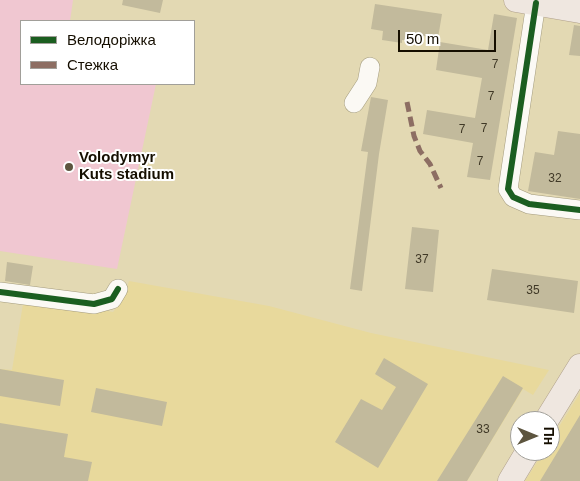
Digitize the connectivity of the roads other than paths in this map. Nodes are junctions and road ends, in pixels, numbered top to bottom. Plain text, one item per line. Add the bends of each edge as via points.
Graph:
1 (526, 2) edge
2 (580, 11) edge
3 (370, 67) dead end
4 (354, 103) dead end
5 (580, 210) edge
6 (118, 289) dead end
7 (0, 292) edge
8 (580, 366) edge
9 (552, 411) edge
10 (522, 461) edge
11 (510, 481) edge

1 - 2 main road
1 - 5 street via 508,188 513,197 529,204
3 - 4 street via 367,83
6 - 7 street via 112,299 94,304
8 - 9 main road
10 - 11 main road

